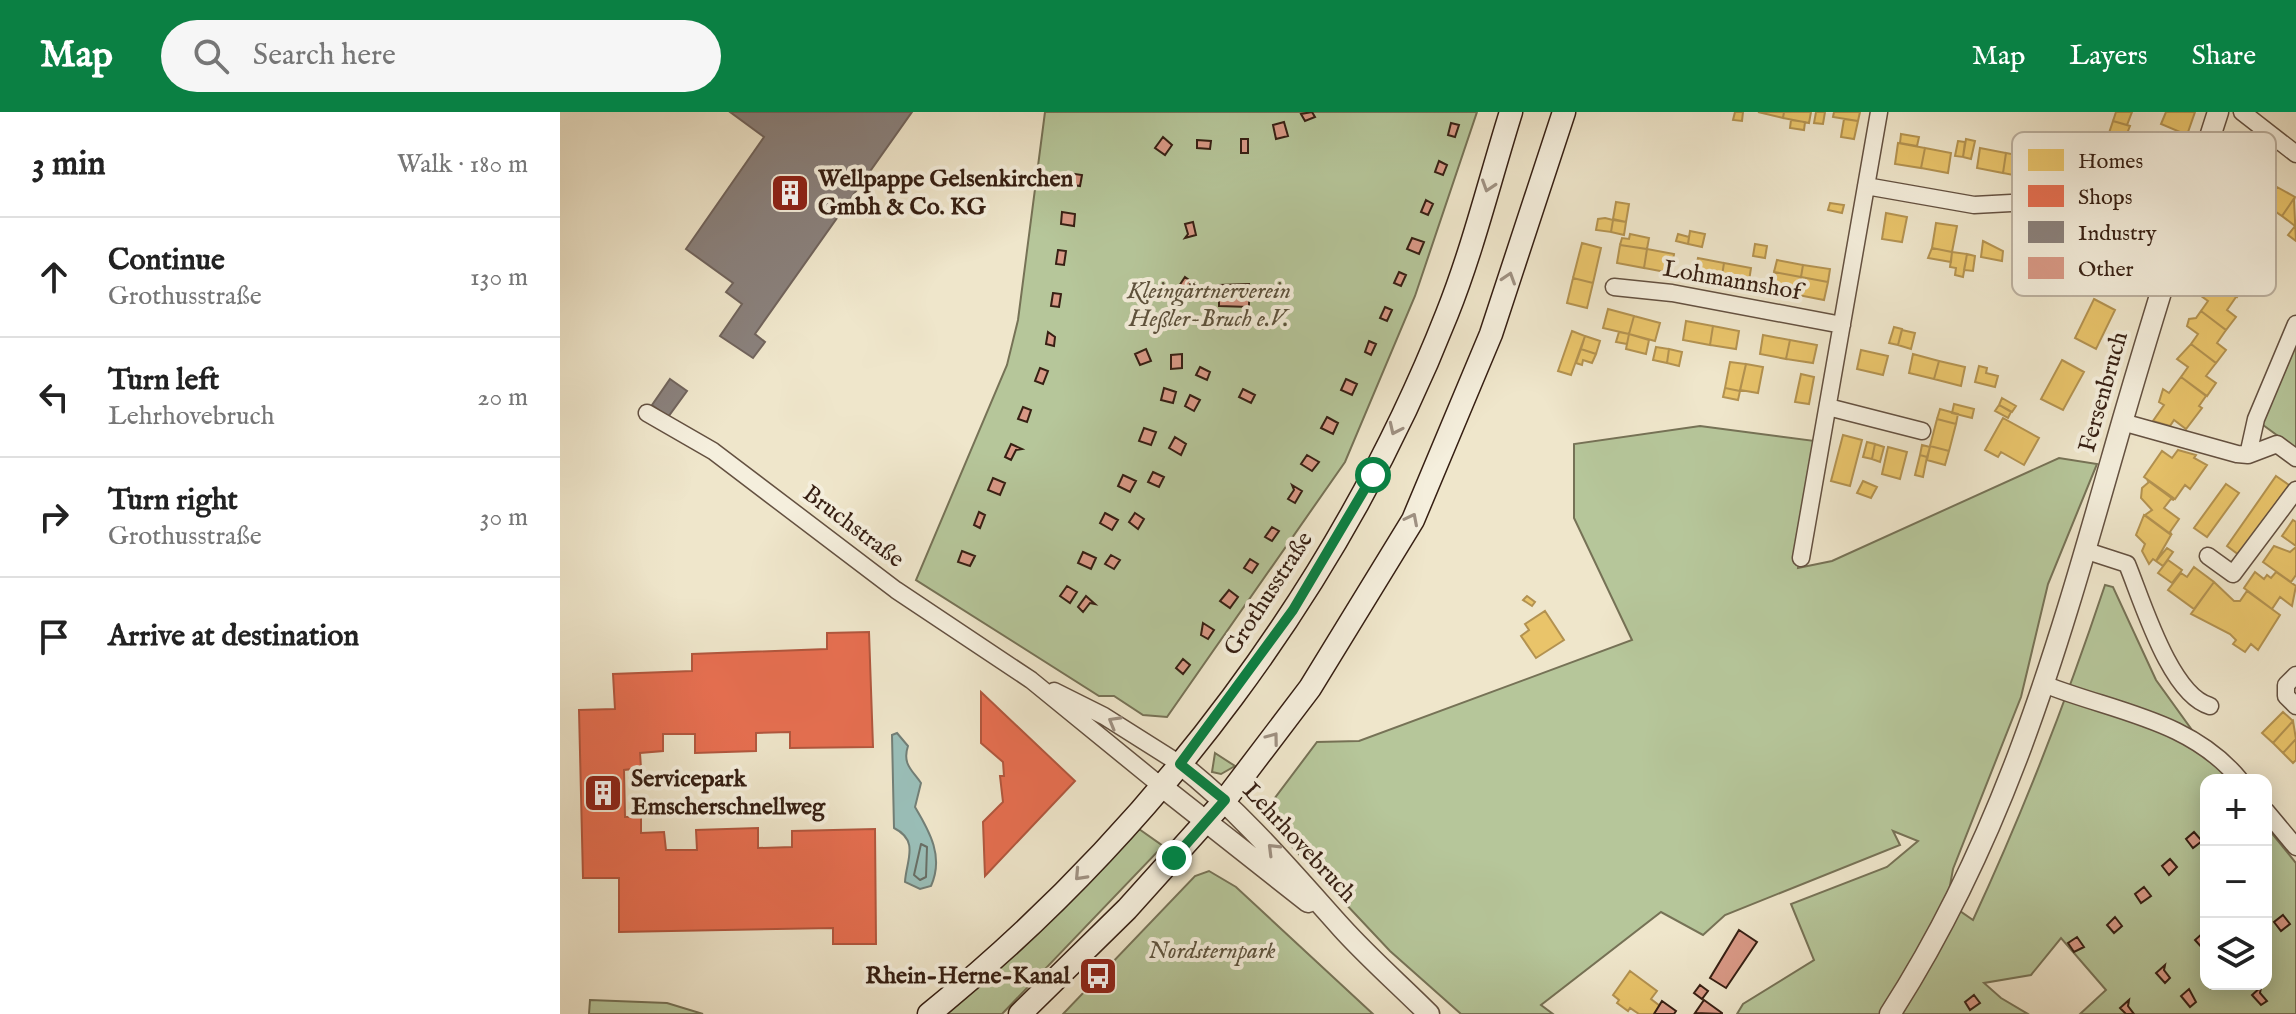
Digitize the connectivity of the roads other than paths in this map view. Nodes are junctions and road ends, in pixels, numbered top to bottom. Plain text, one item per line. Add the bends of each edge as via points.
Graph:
1 (1511, 112) edge
2 (1564, 112) edge
3 (1879, 112) edge
4 (2218, 112) edge
5 (2242, 112) edge
6 (2212, 132) edge
7 (2268, 132) edge
8 (2276, 138) edge
9 (2296, 154) edge
10 (1866, 186) junction
11 (2011, 203) dead end
12 (1614, 287) dead end
13 (2161, 296) edge
14 (2296, 324) edge
15 (1842, 325) junction
16 (1828, 407) junction
17 (647, 413) dead end
18 (2122, 422) junction
19 (1922, 431) dead end
20 (2248, 455) junction
21 (2296, 458) edge
22 (2296, 490) edge
23 (2087, 551) junction
24 (2208, 556) dead end
25 (1801, 558) dead end
26 (2296, 675) edge
27 (1031, 680) junction
28 (2046, 685) junction
29 (2210, 706) dead end
30 (2296, 706) edge
31 (1180, 764) junction
32 (2234, 774) edge
33 (1161, 786) junction
34 (1225, 800) junction
35 (2272, 818) edge
36 (1208, 822) junction
37 (2296, 847) edge
38 (1342, 929) junction
39 (929, 1014) edge
40 (1020, 1014) edge
41 (1429, 1014) edge
42 (1890, 1014) edge

1 -> 31 main road, Grothusstraße via 1447,314 1373,475 1293,610
34 -> 2 main road via 1310,688 1413,520 1491,334
3 - 10 street
4 - 6 street, Fersenbruch
5 - 7 street
8 - 9 street
10 - 11 street via 1974,205
10 - 15 street
12 - 15 street, Lohmannshof
13 - 18 street, Fersenbruch
14 - 20 street via 2256,419
15 - 16 street
16 - 19 street
16 - 25 street
17 - 27 street, Bruchstraße via 713,451 896,590
18 - 20 street
18 - 23 street, Fersenbruch
20 - 21 street via 2277,444
22 - 24 street via 2233,574
23 - 28 street, Fersenbruch
23 - 29 street via 2127,564 2177,679 2199,703
26 - 30 street via 2286,685 2286,696
31 -> 27 street, Bruchstraße via 1104,716
27 - 33 street, Bruchstraße
28 - 32 street via 2178,730 2214,753
28 - 42 street, Fersenbruch via 1971,870
31 - 33 main road, Grothusstraße
31 - 34 street, Lehrhovebruch
33 - 36 street, Lehrhovebruch
33 -> 39 main road, Grothusstraße via 1062,894
34 - 36 main road
38 -> 34 street, Lehrhovebruch
35 - 37 street
36 - 38 street, Lehrhovebruch
36 - 40 main road
38 - 41 street, Lehrhovebruch

